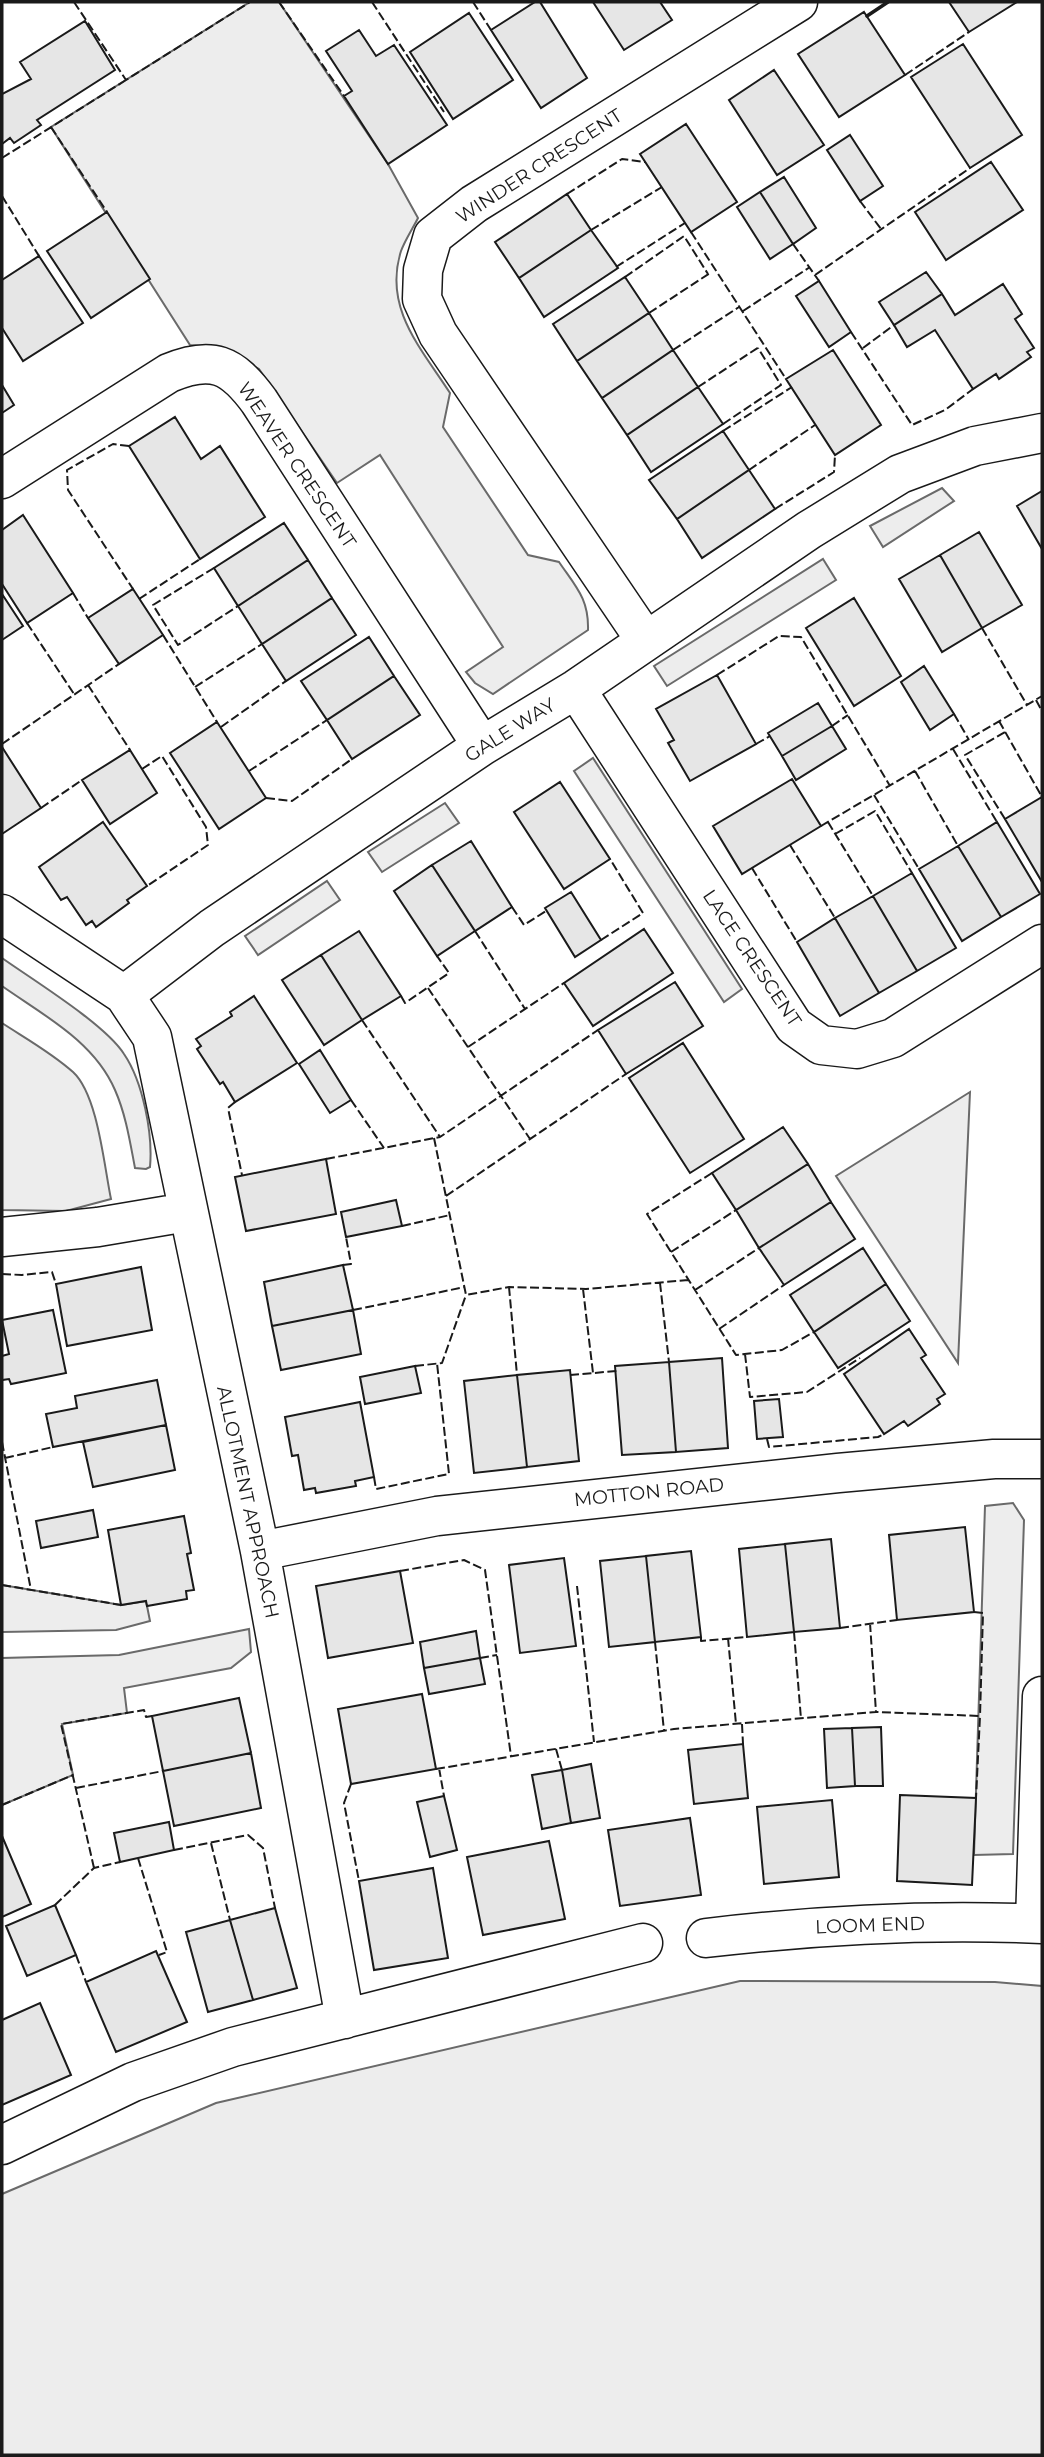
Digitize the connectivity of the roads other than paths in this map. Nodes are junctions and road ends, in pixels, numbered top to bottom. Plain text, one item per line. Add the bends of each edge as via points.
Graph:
1 (798, 2) edge
2 (1042, 433) edge
3 (2, 480) edge
4 (646, 641) junction
5 (576, 690) junction
6 (482, 746) junction
7 (2, 914) edge
8 (1037, 959) edge
9 (124, 995) junction
10 (187, 1212) junction
11 (2, 1237) edge
12 (1042, 1459) edge
13 (260, 1551) junction
14 (1042, 1696) edge
15 (1039, 1923) edge
16 (706, 1938) dead end
17 (643, 1943) dead end
18 (345, 2019) junction
19 (2, 2145) edge

1 - 4 street, WINDER CRESCENT via 474,204 433,236 423,270 422,299 438,334
2 - 4 street, GALE WAY via 975,446 900,474
3 - 6 street, WEAVER CRESCENT via 169,373 192,364 229,370 259,401
4 - 5 street, GALE WAY
5 - 6 street, GALE WAY
5 - 8 street, LACE CRESCENT via 794,1026 821,1045 857,1049 893,1038
6 - 9 street, GALE WAY via 212,928
7 - 9 street
9 - 10 street, ALLOTMENT APPROACH via 152,1037
10 - 11 street
10 - 13 street, ALLOTMENT APPROACH
12 - 13 street, MOTTON ROAD via 851,1471 437,1516
13 - 18 street, ALLOTMENT APPROACH
14 - 15 street, LOOM END
15 - 16 street, LOOM END via 897,1922
17 - 18 street
18 - 19 street via 233,2048 133,2082

